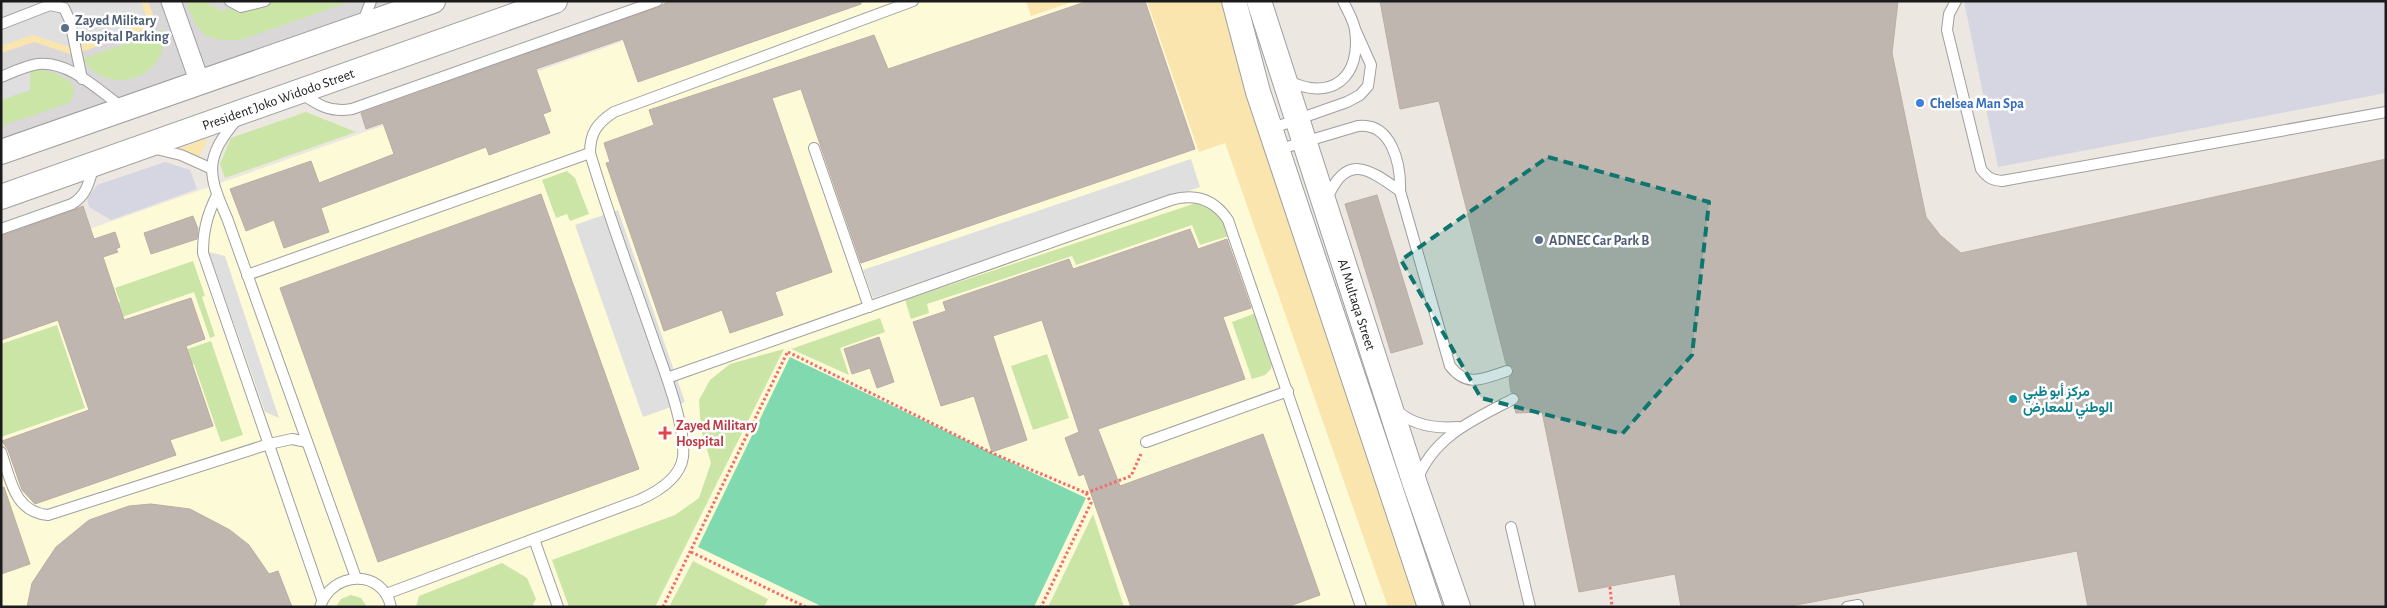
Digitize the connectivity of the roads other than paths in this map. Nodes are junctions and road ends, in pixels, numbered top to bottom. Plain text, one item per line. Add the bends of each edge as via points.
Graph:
1 (171, 1) edge
2 (230, 1) edge
3 (265, 1) edge
4 (371, 1) edge
5 (433, 1) edge
6 (555, 1) edge
7 (657, 1) edge
8 (913, 1) edge
9 (1234, 1) edge
10 (1259, 1) edge
11 (1343, 1) edge
12 (1956, 1) edge
13 (1, 24) edge
14 (361, 26) junction
15 (1355, 29) junction
16 (1, 77) edge
17 (82, 78) junction
18 (1283, 78) junction
19 (200, 83) junction
20 (299, 91) junction
21 (125, 109) junction
22 (244, 112) junction
23 (2386, 112) edge
24 (1301, 131) junction
25 (1273, 140) junction
26 (147, 147) junction
27 (814, 148) dead end
28 (1, 152) edge
29 (590, 153) junction
30 (94, 164) junction
31 (210, 168) junction
32 (1400, 191) junction
33 (217, 195) junction
34 (1, 197) edge
35 (1324, 204) junction
36 (1, 229) edge
37 (247, 274) junction
38 (869, 307) junction
39 (1507, 371) dead end
40 (667, 378) junction
41 (1288, 391) junction
42 (1513, 399) dead end
43 (1389, 403) junction
44 (1459, 427) junction
45 (307, 442) junction
46 (1146, 442) road end
47 (268, 444) junction
48 (1, 452) edge
49 (1415, 484) junction
50 (1511, 527) dead end
51 (534, 539) junction
52 (356, 578) junction
53 (386, 594) junction
54 (321, 603) edge
55 (1858, 605) dead end
56 (391, 607) edge
57 (558, 607) edge
58 (1361, 607) edge
59 (1430, 607) edge
60 (1458, 607) edge
61 (1530, 607) edge
62 (1847, 607) edge

1 - 19 street
2 - 3 lane via 241,7
4 - 14 lane
5 - 14 street
6 - 20 street, President Joko Widodo Street
7 - 20 lane via 352,109 328,110
8 - 29 lane via 614,112 594,129
9 - 25 street, Al Multaqa Street
10 - 18 street, Al Multaqa Street
11 - 15 lane
12 - 23 lane via 1949,14 1947,30 1981,169 1993,180 2002,181
13 - 17 lane via 50,5 64,8 70,21
14 - 19 street
15 - 18 lane via 1353,62 1341,82 1330,87 1309,89
15 - 24 lane via 1371,64 1368,86 1360,95
16 - 17 lane via 30,66 48,64
17 - 21 lane
18 - 24 street, Al Multaqa Street
19 - 21 street
20 - 22 street, President Joko Widodo Street
21 - 28 street
22 - 26 street, President Joko Widodo Street
22 - 31 lane via 224,135
24 - 25 lane
24 - 25 lane
24 - 32 lane via 1376,127 1389,140 1400,173
24 - 35 street, Al Multaqa Street
25 - 59 street, Al Multaqa Street
26 - 30 street, President Joko Widodo Street
26 - 31 lane via 181,155
27 - 38 lane
29 - 37 lane
29 - 40 lane
30 - 34 street, President Joko Widodo Street
30 - 36 lane via 88,185 79,200
31 - 33 lane
32 - 35 lane via 1369,170 1355,169 1333,184
32 - 39 lane via 1450,366 1457,375 1475,381
33 - 37 lane
33 - 47 lane via 208,212 203,253
35 - 43 street, Al Multaqa Street
37 - 45 lane
38 - 40 lane
38 - 41 lane via 1171,200 1184,196 1198,197 1220,209 1228,220
40 - 51 lane via 682,443 683,458 677,473 653,494
41 - 46 lane
41 - 58 lane
42 - 44 lane
43 - 44 lane via 1421,425
43 - 49 street, Al Multaqa Street
44 - 49 lane via 1432,452
45 - 47 lane via 292,439
45 - 52 lane
47 - 48 lane via 48,515 29,510 21,503
47 - 54 lane
49 - 60 street, Al Multaqa Street
50 - 61 lane
51 - 53 lane
51 - 57 lane
52 - 53 lane via 368,580
52 - 54 lane via 336,584
53 - 56 lane
55 - 62 lane

